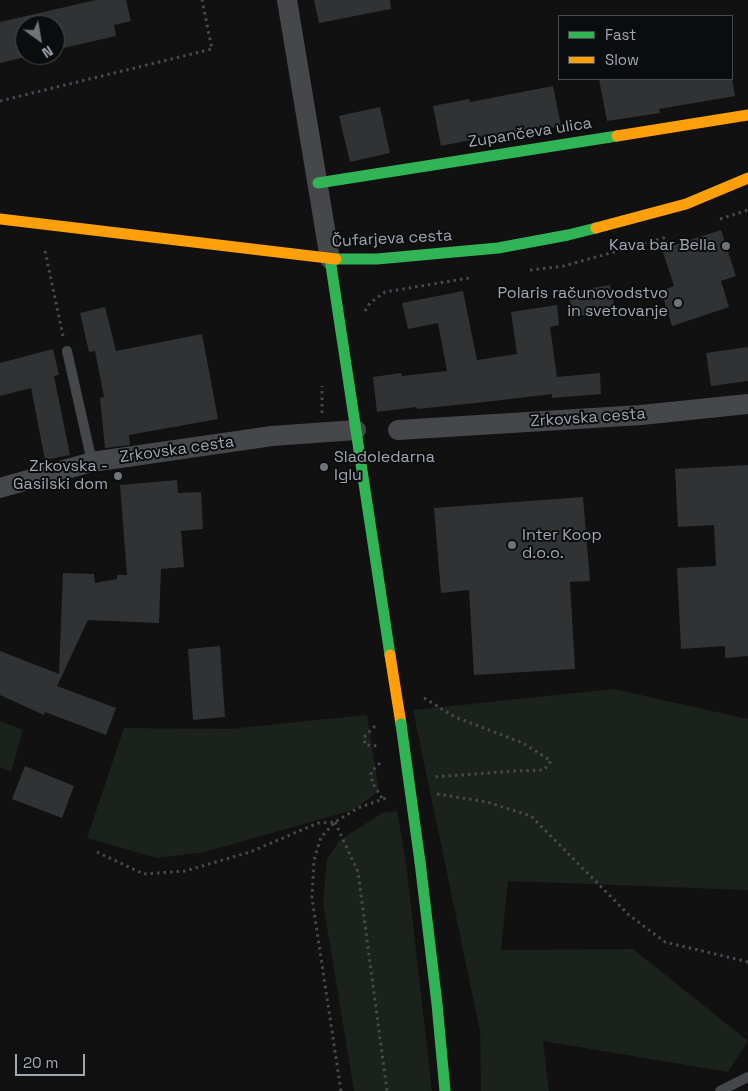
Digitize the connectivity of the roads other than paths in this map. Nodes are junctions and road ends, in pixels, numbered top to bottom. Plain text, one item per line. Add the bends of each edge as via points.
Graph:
1 (287, 0) edge
2 (748, 115) edge
3 (748, 178) edge
4 (318, 183) junction
5 (0, 219) edge
6 (330, 259) junction
7 (67, 351) road end
8 (748, 404) edge
9 (356, 430) junction
10 (398, 430) dead end
11 (92, 462) junction
12 (0, 488) edge
13 (748, 1077) edge
14 (445, 1091) edge
15 (720, 1091) edge

1 - 4 street
2 - 4 street, Zupančeva ulica
3 - 6 street, Čufarjeva cesta via 686,204 568,235 498,248 377,259
4 - 6 street
5 - 6 street, Čufarjeva cesta
6 - 9 street
7 - 11 lane
8 - 10 street, Zrkovska cesta via 641,415
9 - 11 street, Zrkovska cesta via 272,436
9 - 14 street, bridge via 420,862
11 - 12 street, Zrkovska cesta
13 - 15 lane

